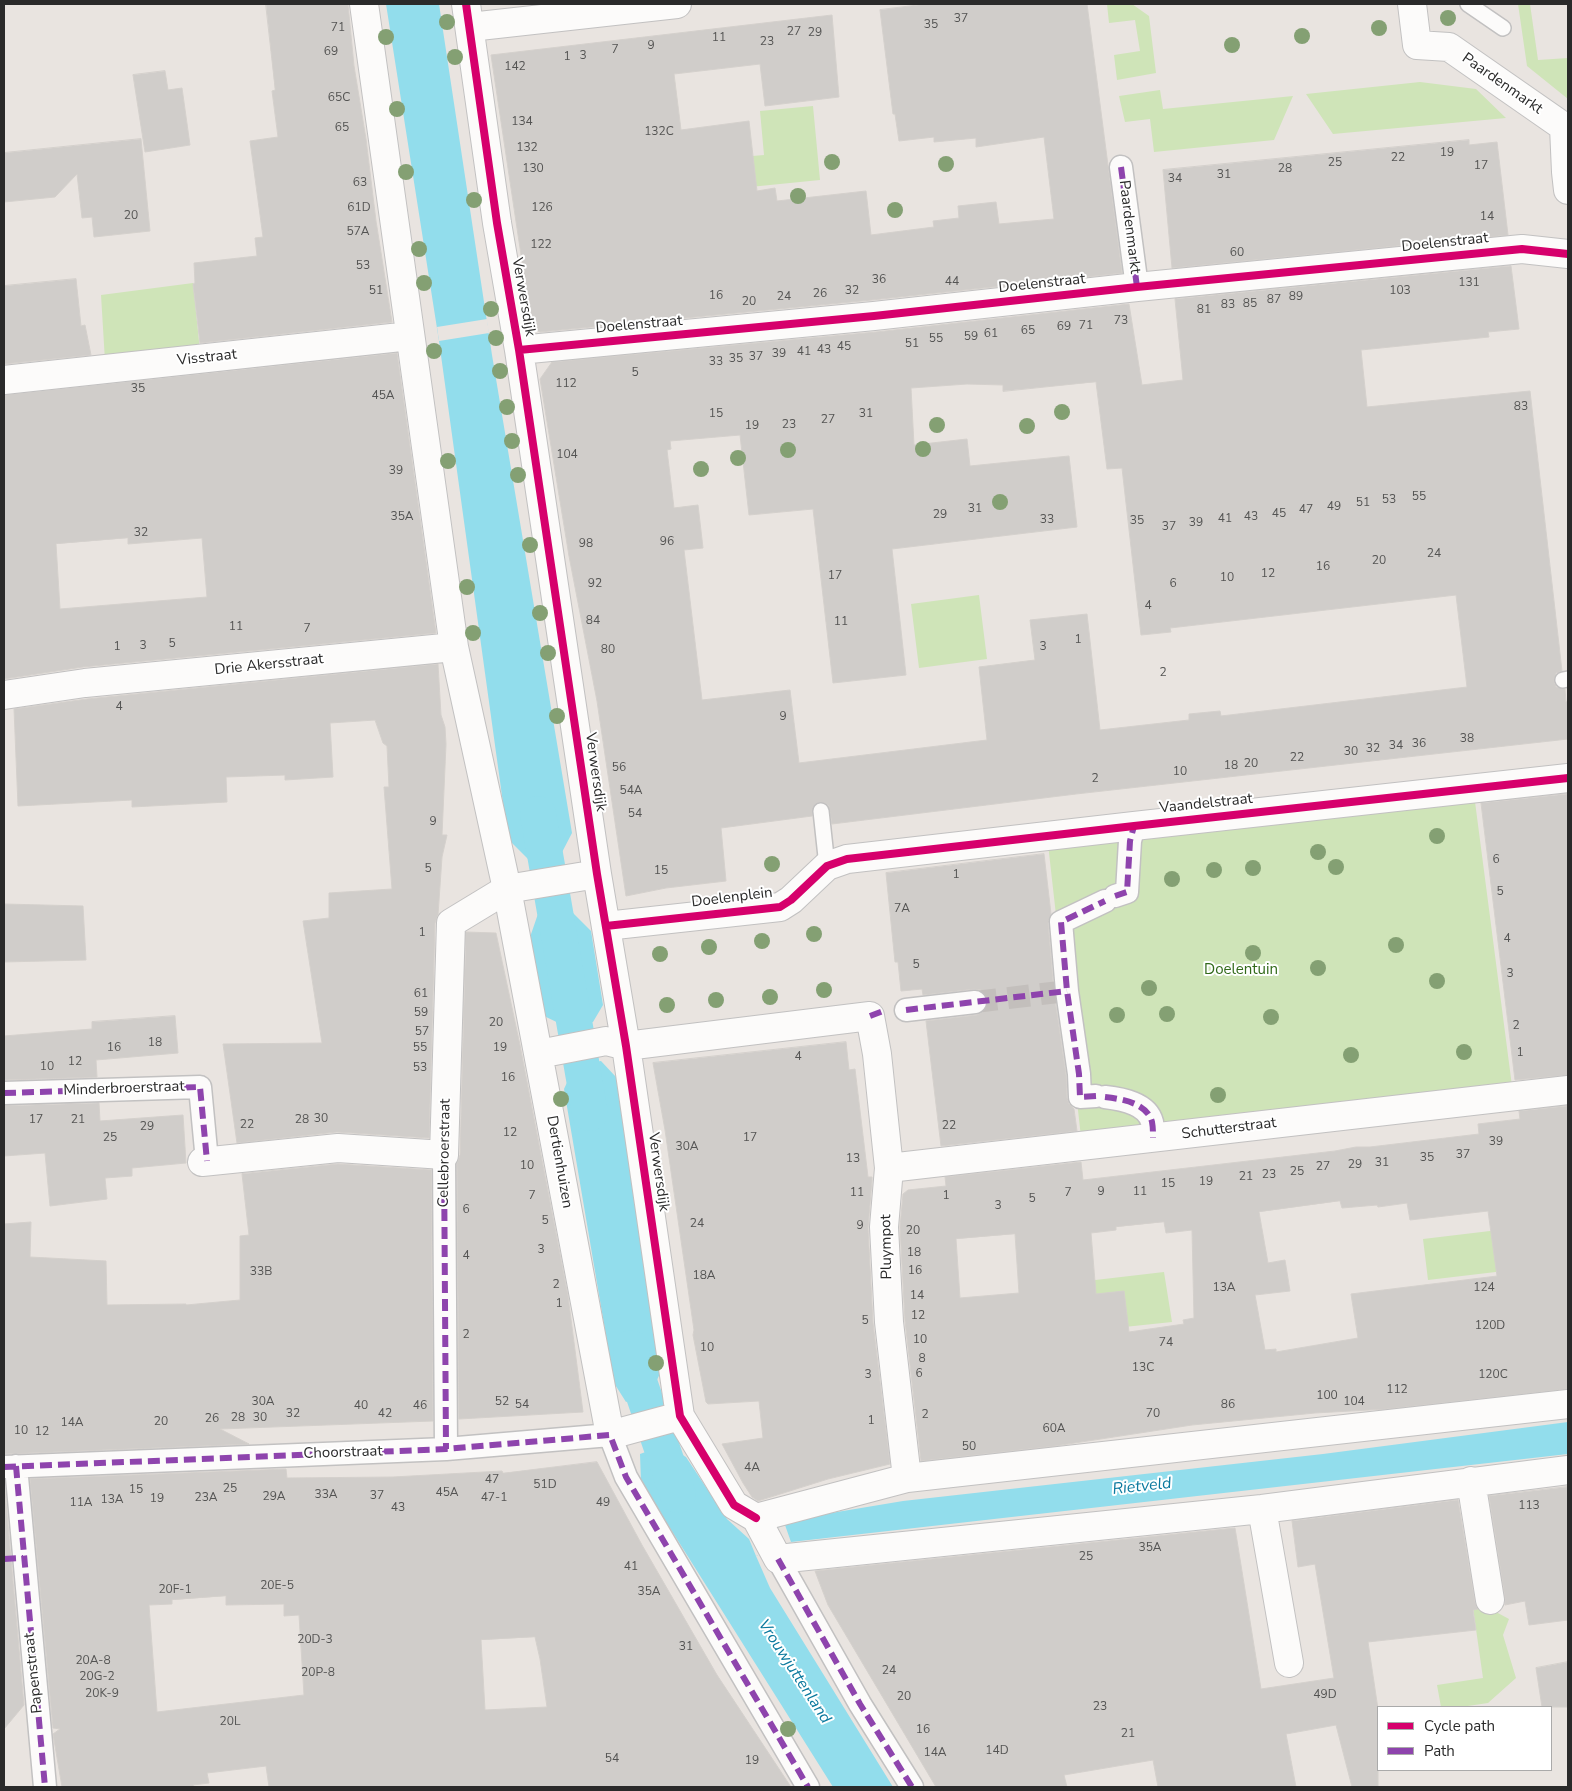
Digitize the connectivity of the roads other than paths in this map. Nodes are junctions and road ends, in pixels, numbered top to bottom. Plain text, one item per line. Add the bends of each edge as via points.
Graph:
1 (364, 4) edge
2 (677, 4) edge
3 (1412, 4) edge
4 (1468, 4) edge
5 (468, 16) edge
6 (1503, 28) dead end
7 (1122, 167) dead end
8 (1568, 190) edge
9 (1568, 254) edge
10 (1137, 287) junction
11 (410, 336) junction
12 (518, 350) junction
13 (4, 380) edge
14 (454, 647) junction
15 (4, 695) edge
16 (1568, 778) edge
17 (821, 811) dead end
18 (1134, 826) junction
19 (837, 863) junction
20 (587, 876) junction
21 (517, 887) junction
22 (606, 926) junction
23 (975, 1002) tunnel mouth
24 (906, 1010) dead end
25 (616, 1044) junction
26 (550, 1052) junction
27 (1568, 1090) edge
28 (4, 1093) edge
29 (1154, 1138) junction
30 (444, 1155) junction
31 (204, 1161) joint
32 (889, 1168) junction
33 (1568, 1404) edge
34 (672, 1418) junction
35 (616, 1433) junction
36 (446, 1448) junction
37 (10, 1466) edge
38 (1568, 1470) edge
39 (907, 1478) junction
40 (1471, 1481) junction
41 (1262, 1509) junction
42 (768, 1540) junction
43 (14, 1559) edge
44 (1490, 1600) dead end
45 (1290, 1663) dead end
46 (45, 1787) edge
47 (808, 1787) edge
48 (912, 1787) edge

1 - 11 street
2 - 5 street
3 - 8 street, Paardenmarkt via 1417,45 1449,46 1564,127
4 - 6 lane
5 - 12 street, Verwersdijk via 496,223
7 - 10 street, Paardenmarkt
9 - 10 street, Doelenstraat via 1522,249
10 - 12 street, Doelenstraat
11 - 13 street, Visstraat
11 - 14 street
12 - 20 street, Verwersdijk
14 - 15 street, Drie Akersstraat via 85,683
14 - 21 street
16 - 18 street, Vaandelstraat
17 - 19 lane
18 - 19 street, Vaandelstraat
18 - 29 street via 1127,892 1061,922 1080,1096 1122,1099 1138,1106 1148,1113
19 - 22 street, Doelenplein via 780,907
20 - 21 street
20 - 22 street, Verwersdijk
21 - 26 street, Dertienhuizen
21 - 30 street, Cellebroerstraat via 451,923
22 - 25 street, Verwersdijk
23 - 24 street
25 - 26 street
25 - 32 street, Pluympot via 877,1014 877,1054
25 - 34 street, Verwersdijk
26 - 35 street, Dertienhuizen
27 - 29 street, Schutterstraat
28 - 31 street, Minderbroerstraat via 200,1087
29 - 32 street, Schutterstraat
30 - 31 street, Minderbroerstraat via 338,1148
30 - 36 street, Cellebroerstraat
32 - 39 street, Pluympot via 884,1227 889,1322
33 - 39 street
34 - 35 street, Choorstraat
34 - 42 street, Verwersdijk via 734,1505
35 - 36 street, Choorstraat
35 - 47 street via 626,1477
36 - 37 street, Choorstraat
37 - 43 street, Papenstraat
38 - 40 street
39 - 42 street
40 - 41 street
40 - 44 street
41 - 42 street
41 - 45 street
42 - 48 street via 860,1704
43 - 46 street, Papenstraat

